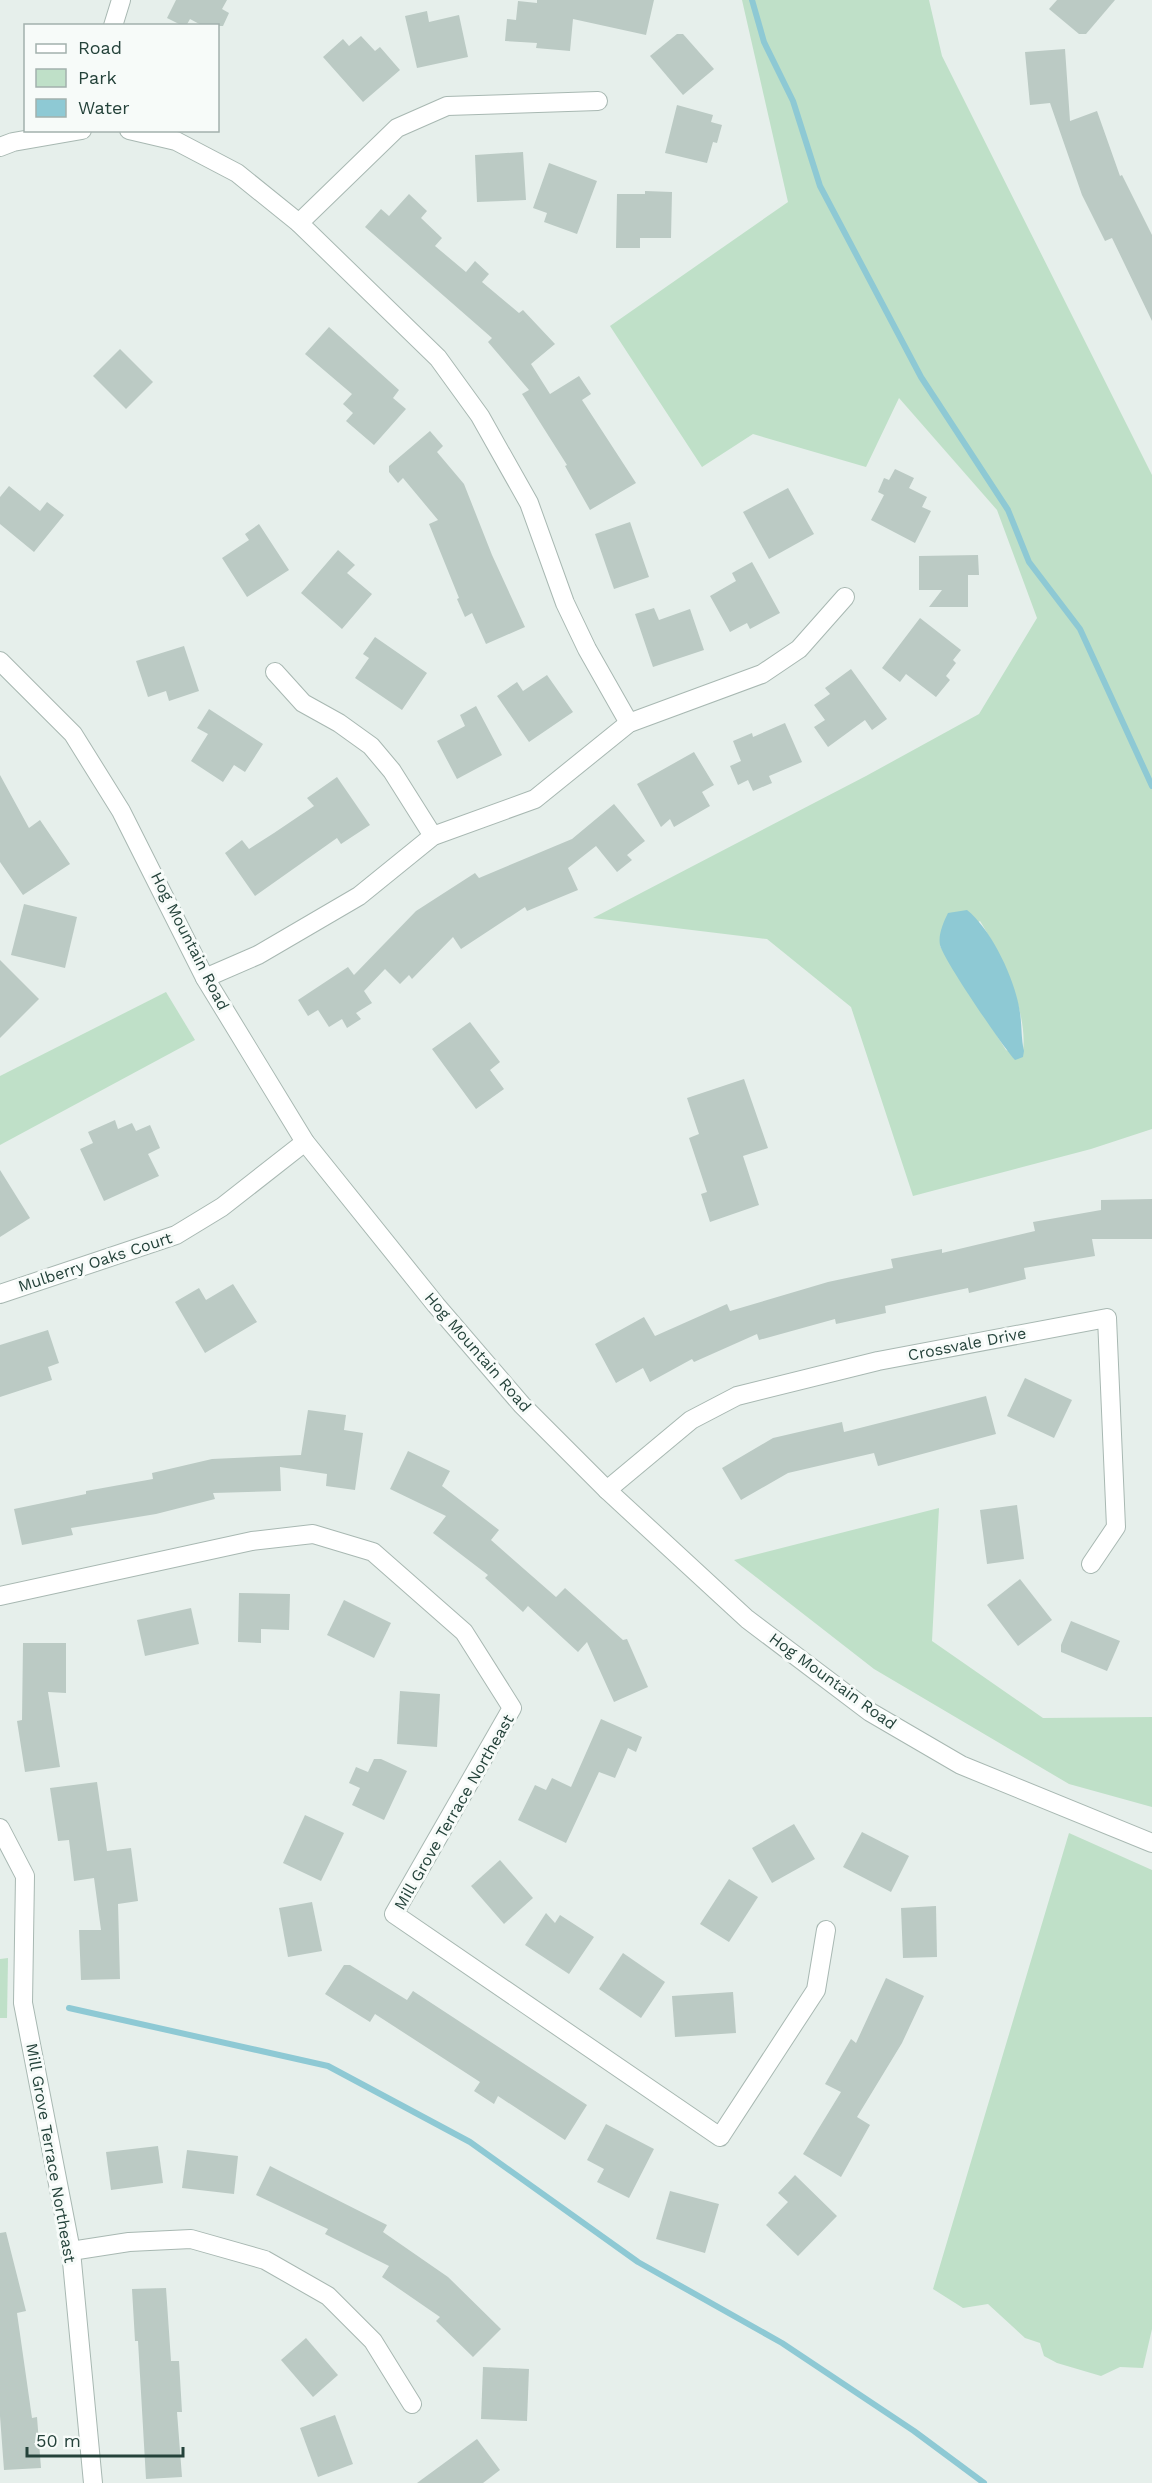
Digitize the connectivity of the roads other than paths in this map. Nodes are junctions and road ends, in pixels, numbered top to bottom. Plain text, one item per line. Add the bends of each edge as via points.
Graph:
1 (121, 0) edge
2 (114, 24) edge
3 (598, 100) dead end
4 (70, 132) edge
5 (138, 132) edge
6 (0, 147) edge
7 (299, 223) junction
8 (845, 597) dead end
9 (0, 661) edge
10 (275, 672) dead end
11 (629, 723) junction
12 (433, 836) junction
13 (205, 978) junction
14 (305, 1142) junction
15 (0, 1294) edge
16 (607, 1490) junction
17 (1091, 1564) dead end
18 (0, 1596) edge
19 (0, 1828) edge
20 (1152, 1843) edge
21 (826, 1930) dead end
22 (71, 2251) junction
23 (412, 2404) dead end
24 (93, 2483) edge

1 - 2 street
3 - 7 street via 447,106 397,128
4 - 6 street
5 - 7 street via 176,141 227,168
7 - 11 street via 438,358 480,416 530,503 564,603
8 - 11 street via 799,649 762,674
9 - 13 street, Hog Mountain Road via 73,734 122,811
10 - 12 street via 303,703 371,746 392,771
11 - 12 street via 535,800
12 - 13 street via 359,896 258,955
13 - 14 street, Hog Mountain Road
14 - 15 street, Mulberry Oaks Court via 222,1207 176,1236
14 - 16 street, Hog Mountain Road via 522,1405
16 - 17 street, Crossvale Drive via 691,1420 736,1396 878,1361 1107,1318 1116,1527
16 - 20 street, Hog Mountain Road via 747,1618 870,1712 961,1765
18 - 21 street, Mill Grove Terrace Northeast via 252,1541 313,1534 374,1552 464,1632 512,1708 394,1914 720,2137 816,1990
19 - 22 street, Mill Grove Terrace Northeast via 25,1876 23,2003
22 - 23 street via 129,2242 191,2239 265,2260 336,2303 373,2341
22 - 24 street, Mill Grove Terrace Northeast

